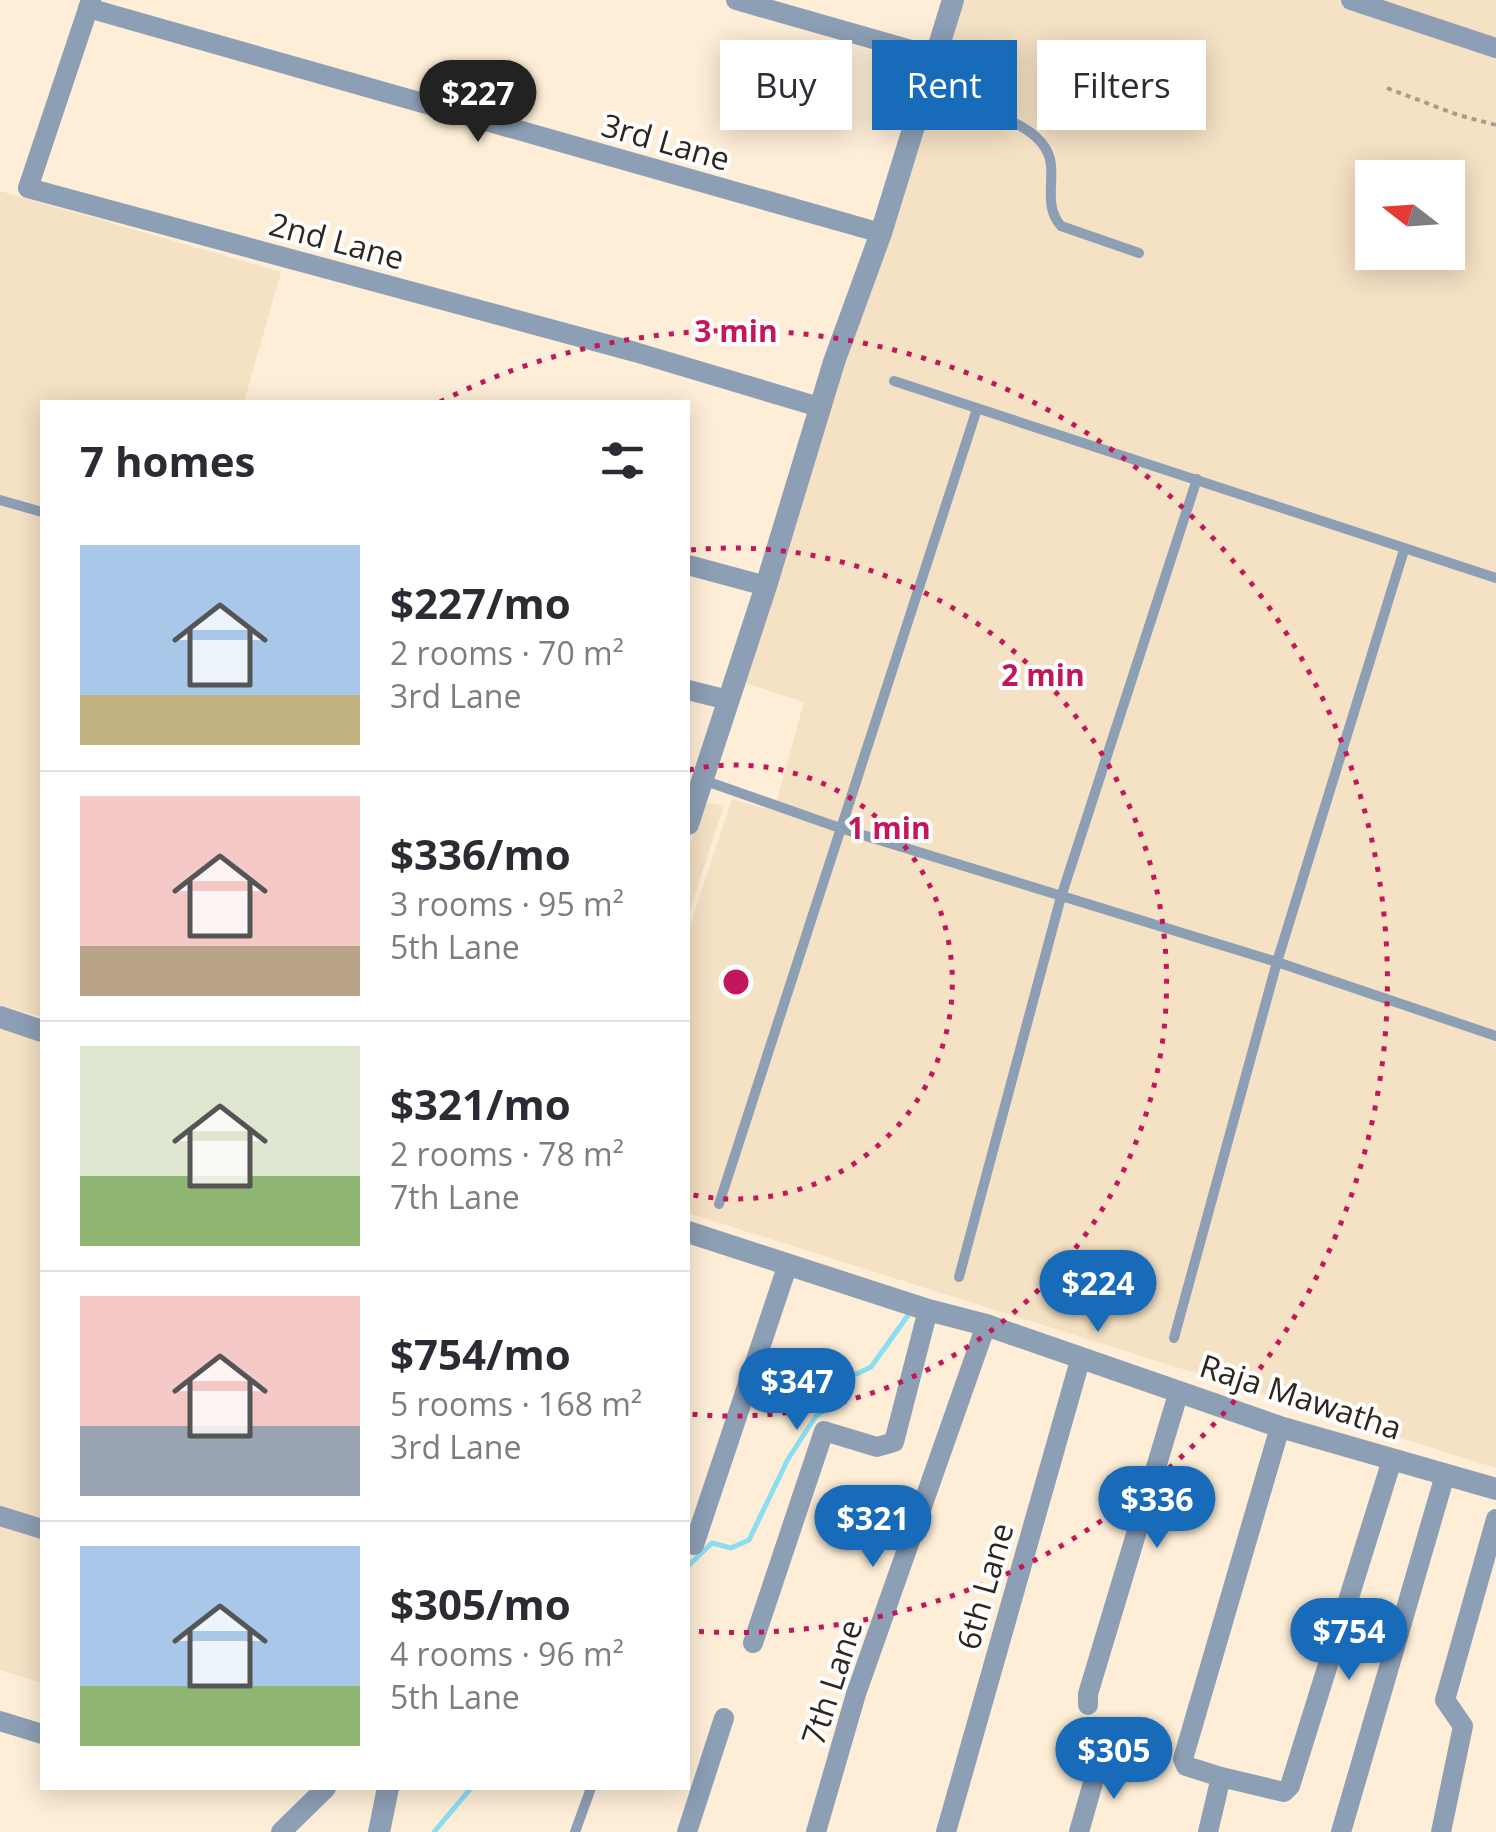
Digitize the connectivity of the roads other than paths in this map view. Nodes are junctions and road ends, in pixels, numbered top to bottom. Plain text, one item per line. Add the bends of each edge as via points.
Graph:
1 (736, 0) edge
2 (953, 0) edge
3 (1357, 1) edge
4 (90, 4) edge
5 (876, 40) edge
6 (941, 40) edge
7 (1496, 48) edge
8 (1017, 125) edge
9 (914, 130) edge
10 (881, 233) junction
11 (1139, 254) dead end
12 (894, 381) dead end
13 (820, 406) junction
14 (977, 409) junction
15 (1197, 479) junction
16 (0, 500) edge
17 (40, 511) edge
18 (1404, 550) junction
19 (690, 566) edge
20 (1496, 578) edge
21 (766, 586) junction
22 (690, 690) edge
23 (728, 700) junction
24 (702, 780) junction
25 (690, 818) edge
26 (840, 828) junction
27 (1061, 897) junction
28 (1276, 962) junction
29 (0, 1017) edge
30 (40, 1030) edge
31 (1496, 1036) edge
32 (719, 1204) dead end
33 (690, 1233) edge
34 (788, 1264) junction
35 (959, 1276) dead end
36 (928, 1310) junction
37 (986, 1325) junction
38 (1174, 1338) dead end
39 (1081, 1357) junction
40 (1179, 1391) junction
41 (1280, 1427) junction
42 (1392, 1460) junction
43 (1445, 1475) junction
44 (1496, 1489) edge
45 (0, 1516) edge
46 (1496, 1519) edge
47 (40, 1528) edge
48 (694, 1545) dead end
49 (753, 1644) dead end
50 (1088, 1704) dead end
51 (724, 1718) dead end
52 (0, 1721) edge
53 (40, 1733) edge
54 (1100, 1758) dead end
55 (1221, 1777) junction
56 (324, 1790) edge
57 (388, 1790) edge
58 (589, 1790) edge
59 (281, 1832) edge
60 (379, 1832) edge
61 (574, 1832) edge
62 (688, 1832) edge
63 (816, 1832) edge
64 (946, 1832) edge
65 (1080, 1832) edge
66 (1208, 1832) edge
67 (1341, 1832) edge
68 (1441, 1832) edge

1 - 5 street
2 - 6 street
3 - 7 street
4 - 10 street, 3rd Lane
4 - 13 street, 2nd Lane via 28,188
8 - 11 lane via 1050,158 1050,200 1061,226
9 - 10 street
10 - 13 street
12 - 14 lane
13 - 21 street
14 - 15 lane
14 - 26 lane
15 - 18 lane
15 - 27 lane
16 - 17 lane
18 - 20 lane
18 - 28 lane
19 - 21 street
21 - 23 street
22 - 23 street
23 - 24 street
24 - 25 street
24 - 26 lane
26 - 27 lane
26 - 32 lane
27 - 28 lane
27 - 35 lane
28 - 31 lane
28 - 38 lane
29 - 30 street
33 - 34 street, Raja Mawatha
34 - 36 street, Raja Mawatha
34 - 48 street
36 - 37 street, Raja Mawatha
36 - 49 street via 894,1442 877,1447 824,1431
37 - 39 street, Raja Mawatha
37 - 63 street, 7th Lane via 856,1694
39 - 40 street, Raja Mawatha
39 - 64 street, 6th Lane
40 - 41 street, Raja Mawatha
40 - 50 street
41 - 42 street, Raja Mawatha
41 - 55 street via 1183,1758 1186,1766
42 - 43 street, Raja Mawatha
42 - 55 street via 1290,1786 1284,1792
43 - 44 street, Raja Mawatha
43 - 67 street
45 - 47 street
46 - 68 street via 1444,1700 1463,1726
51 - 62 street
52 - 53 street
54 - 65 street
55 - 66 street
56 - 59 street
57 - 60 street
58 - 61 lane

